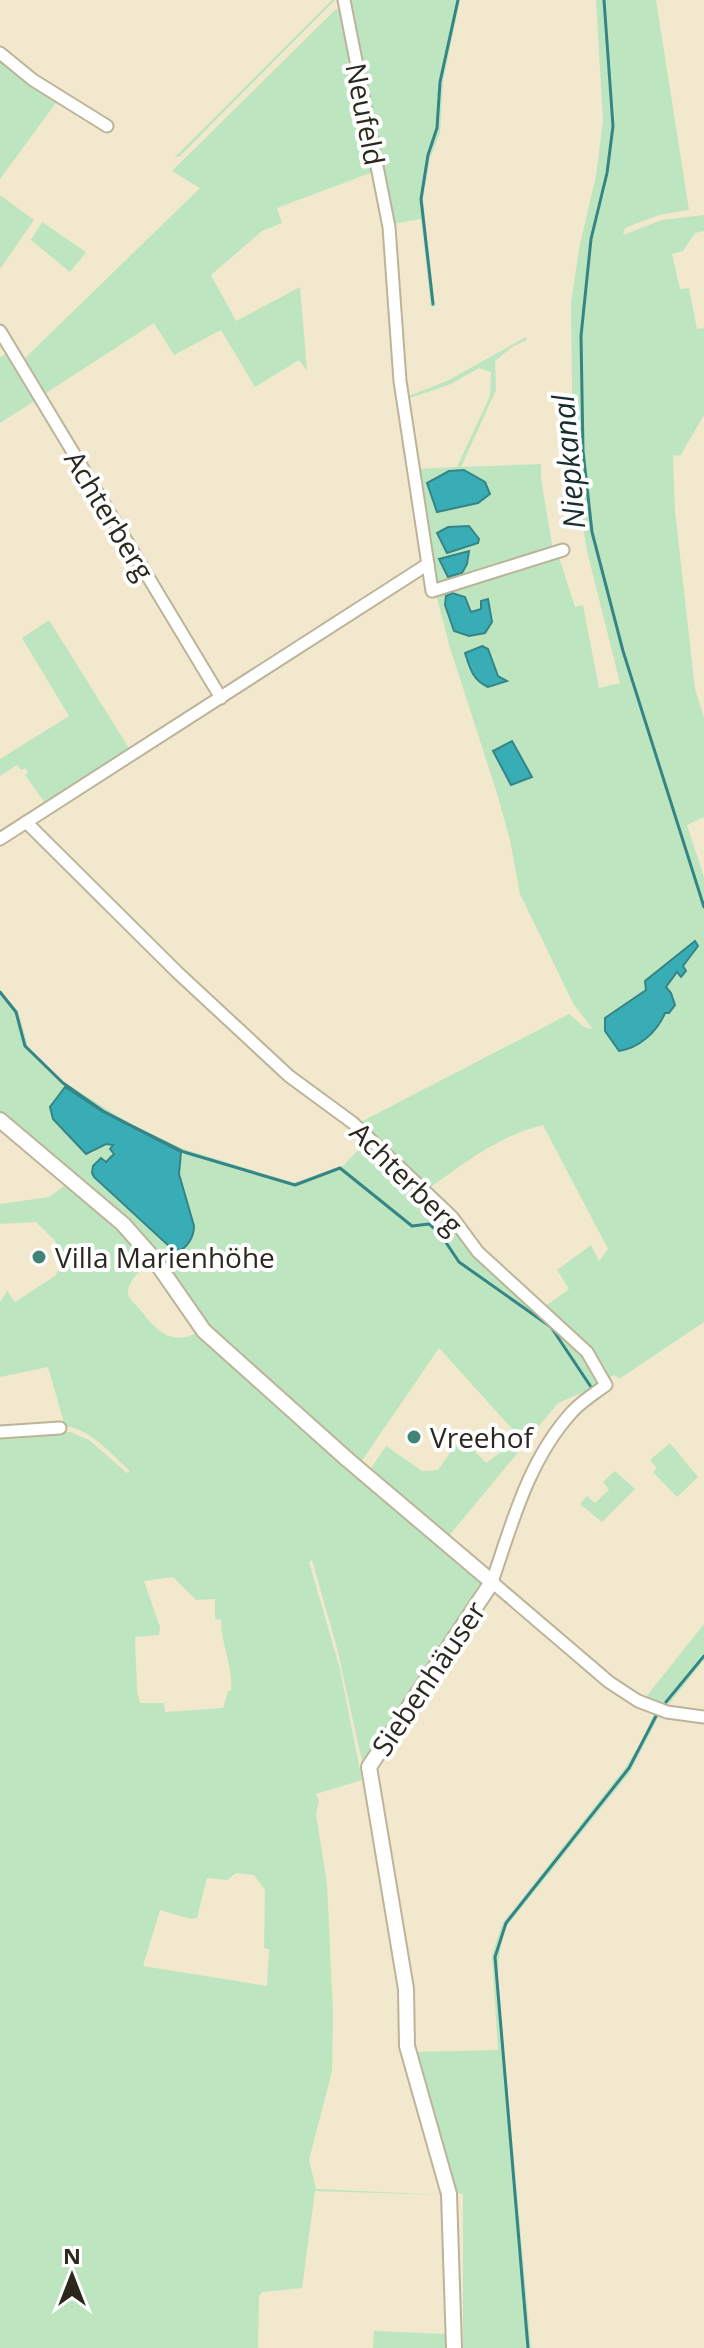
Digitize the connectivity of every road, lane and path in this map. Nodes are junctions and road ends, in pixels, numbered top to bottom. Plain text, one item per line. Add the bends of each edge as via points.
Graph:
1 (344, 0) edge
2 (0, 53) edge
3 (107, 126) dead end
4 (0, 331) edge
5 (563, 550) dead end
6 (428, 564) junction
7 (221, 698) junction
8 (26, 822) junction
9 (0, 839) edge
10 (0, 1120) edge
11 (60, 1428) dead end
12 (0, 1432) edge
13 (492, 1582) junction
14 (704, 1717) edge
15 (454, 2348) edge

1 - 6 street, Neufeld via 389,227 400,381
2 - 3 street
4 - 7 street, Achterberg
5 - 6 street via 432,591
6 - 7 street
7 - 8 street
8 - 9 street
8 - 13 street, Achterberg via 188,983 289,1076 353,1123 452,1217 478,1252 587,1352 599,1371 606,1385 572,1412 540,1458
10 - 13 street, Siebenhäuser via 123,1224 204,1331
11 - 12 street
13 - 14 street via 638,1701
13 - 15 street, Siebenhäuser via 369,1767 406,1989 407,2046 449,2194

